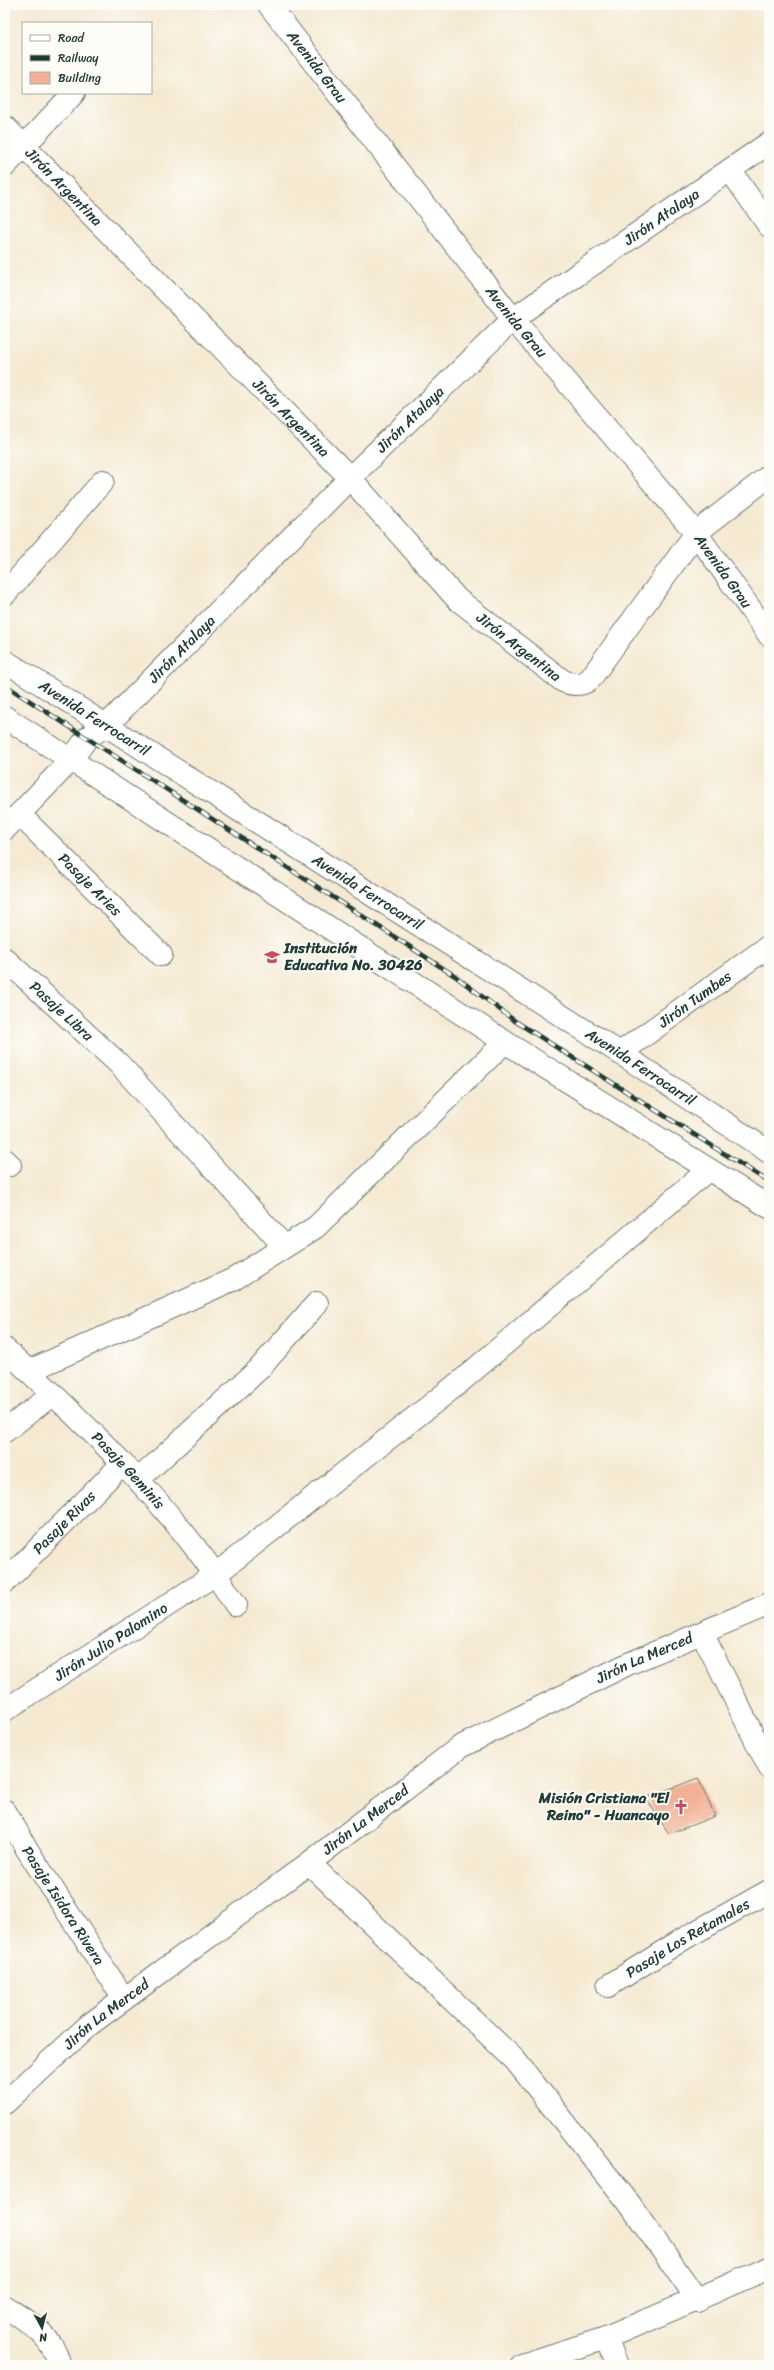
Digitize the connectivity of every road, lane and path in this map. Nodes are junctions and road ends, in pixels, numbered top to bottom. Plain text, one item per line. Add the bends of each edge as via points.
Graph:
1 (269, 5) edge
2 (73, 94) edge
3 (5, 126) edge
4 (769, 143) edge
5 (24, 146) junction
6 (5, 166) edge
7 (730, 170) junction
8 (769, 226) edge
9 (513, 319) junction
10 (769, 476) edge
11 (350, 478) junction
12 (103, 481) dead end
13 (696, 533) junction
14 (5, 594) edge
15 (769, 634) edge
16 (5, 661) edge
17 (5, 717) edge
18 (107, 725) junction
19 (71, 760) junction
20 (12, 822) edge
21 (769, 946) edge
22 (161, 955) dead end
23 (5, 959) edge
24 (505, 1042) junction
25 (620, 1053) junction
26 (769, 1152) edge
27 (708, 1170) junction
28 (769, 1208) edge
29 (284, 1246) junction
30 (317, 1303) dead end
31 (5, 1349) edge
32 (28, 1371) junction
33 (53, 1394) junction
34 (5, 1431) edge
35 (123, 1463) junction
36 (139, 1479) junction
37 (216, 1574) junction
38 (5, 1582) edge
39 (769, 1604) edge
40 (236, 1605) dead end
41 (702, 1633) junction
42 (5, 1710) edge
43 (769, 1767) edge
44 (5, 1811) edge
45 (309, 1863) junction
46 (769, 1891) edge
47 (608, 1986) dead end
48 (124, 1999) junction
49 (5, 2103) edge
50 (769, 2268) edge
51 (698, 2301) junction
52 (5, 2307) edge
53 (606, 2338) junction
54 (60, 2365) edge
55 (522, 2365) edge
56 (617, 2365) edge

1 - 9 street, Avenida Grau
2 - 5 street
3 - 5 street, Jirón Argentina
4 - 7 street, Jirón Atalaya
5 - 6 street
5 - 11 street, Jirón Argentina
7 - 8 street
7 - 9 street, Jirón Atalaya
9 - 11 street, Jirón Atalaya
9 - 13 street, Avenida Grau
10 - 13 street
11 - 13 street, Jirón Argentina via 457,599 563,681 571,684 584,683 590,678
11 - 18 street, Jirón Atalaya
12 - 14 street
13 - 15 street, Avenida Grau
16 - 18 street, Avenida Ferrocarril
17 - 19 street
18 - 19 street, Jirón Atalaya via 87,738
18 - 25 street, Avenida Ferrocarril
19 - 20 street
19 - 24 street
20 - 22 street, Pasaje Aries
21 - 25 street, Jirón Tumbes
23 - 29 street, Pasaje Libra via 119,1064
24 - 27 street
24 - 29 street via 316,1228
25 - 26 street, Avenida Ferrocarril
27 - 28 street
27 - 37 street, Jirón Julio Palomino via 460,1382
29 - 32 street via 234,1279
30 - 36 street via 259,1369
31 - 32 street, Pasaje Geminis
32 - 33 street, Pasaje Geminis
33 - 34 street
33 - 35 street, Pasaje Geminis
35 - 36 street, Pasaje Geminis
35 - 38 street, Pasaje Rivas
36 - 37 street, Pasaje Geminis
37 - 40 street, Pasaje Geminis
37 - 42 street, Jirón Julio Palomino
39 - 41 street, Jirón La Merced
41 - 43 street
41 - 45 street, Jirón La Merced via 628,1664 460,1747
44 - 48 street, Pasaje Isidora Rivera
45 - 48 street, Jirón La Merced
45 - 51 street via 516,2060 629,2203
46 - 47 street, Pasaje Los Retamales via 685,1938
48 - 49 street, Jirón La Merced via 89,2025
50 - 51 street
51 - 53 street
52 - 54 street via 38,2329 55,2349
53 - 55 street
53 - 56 street

